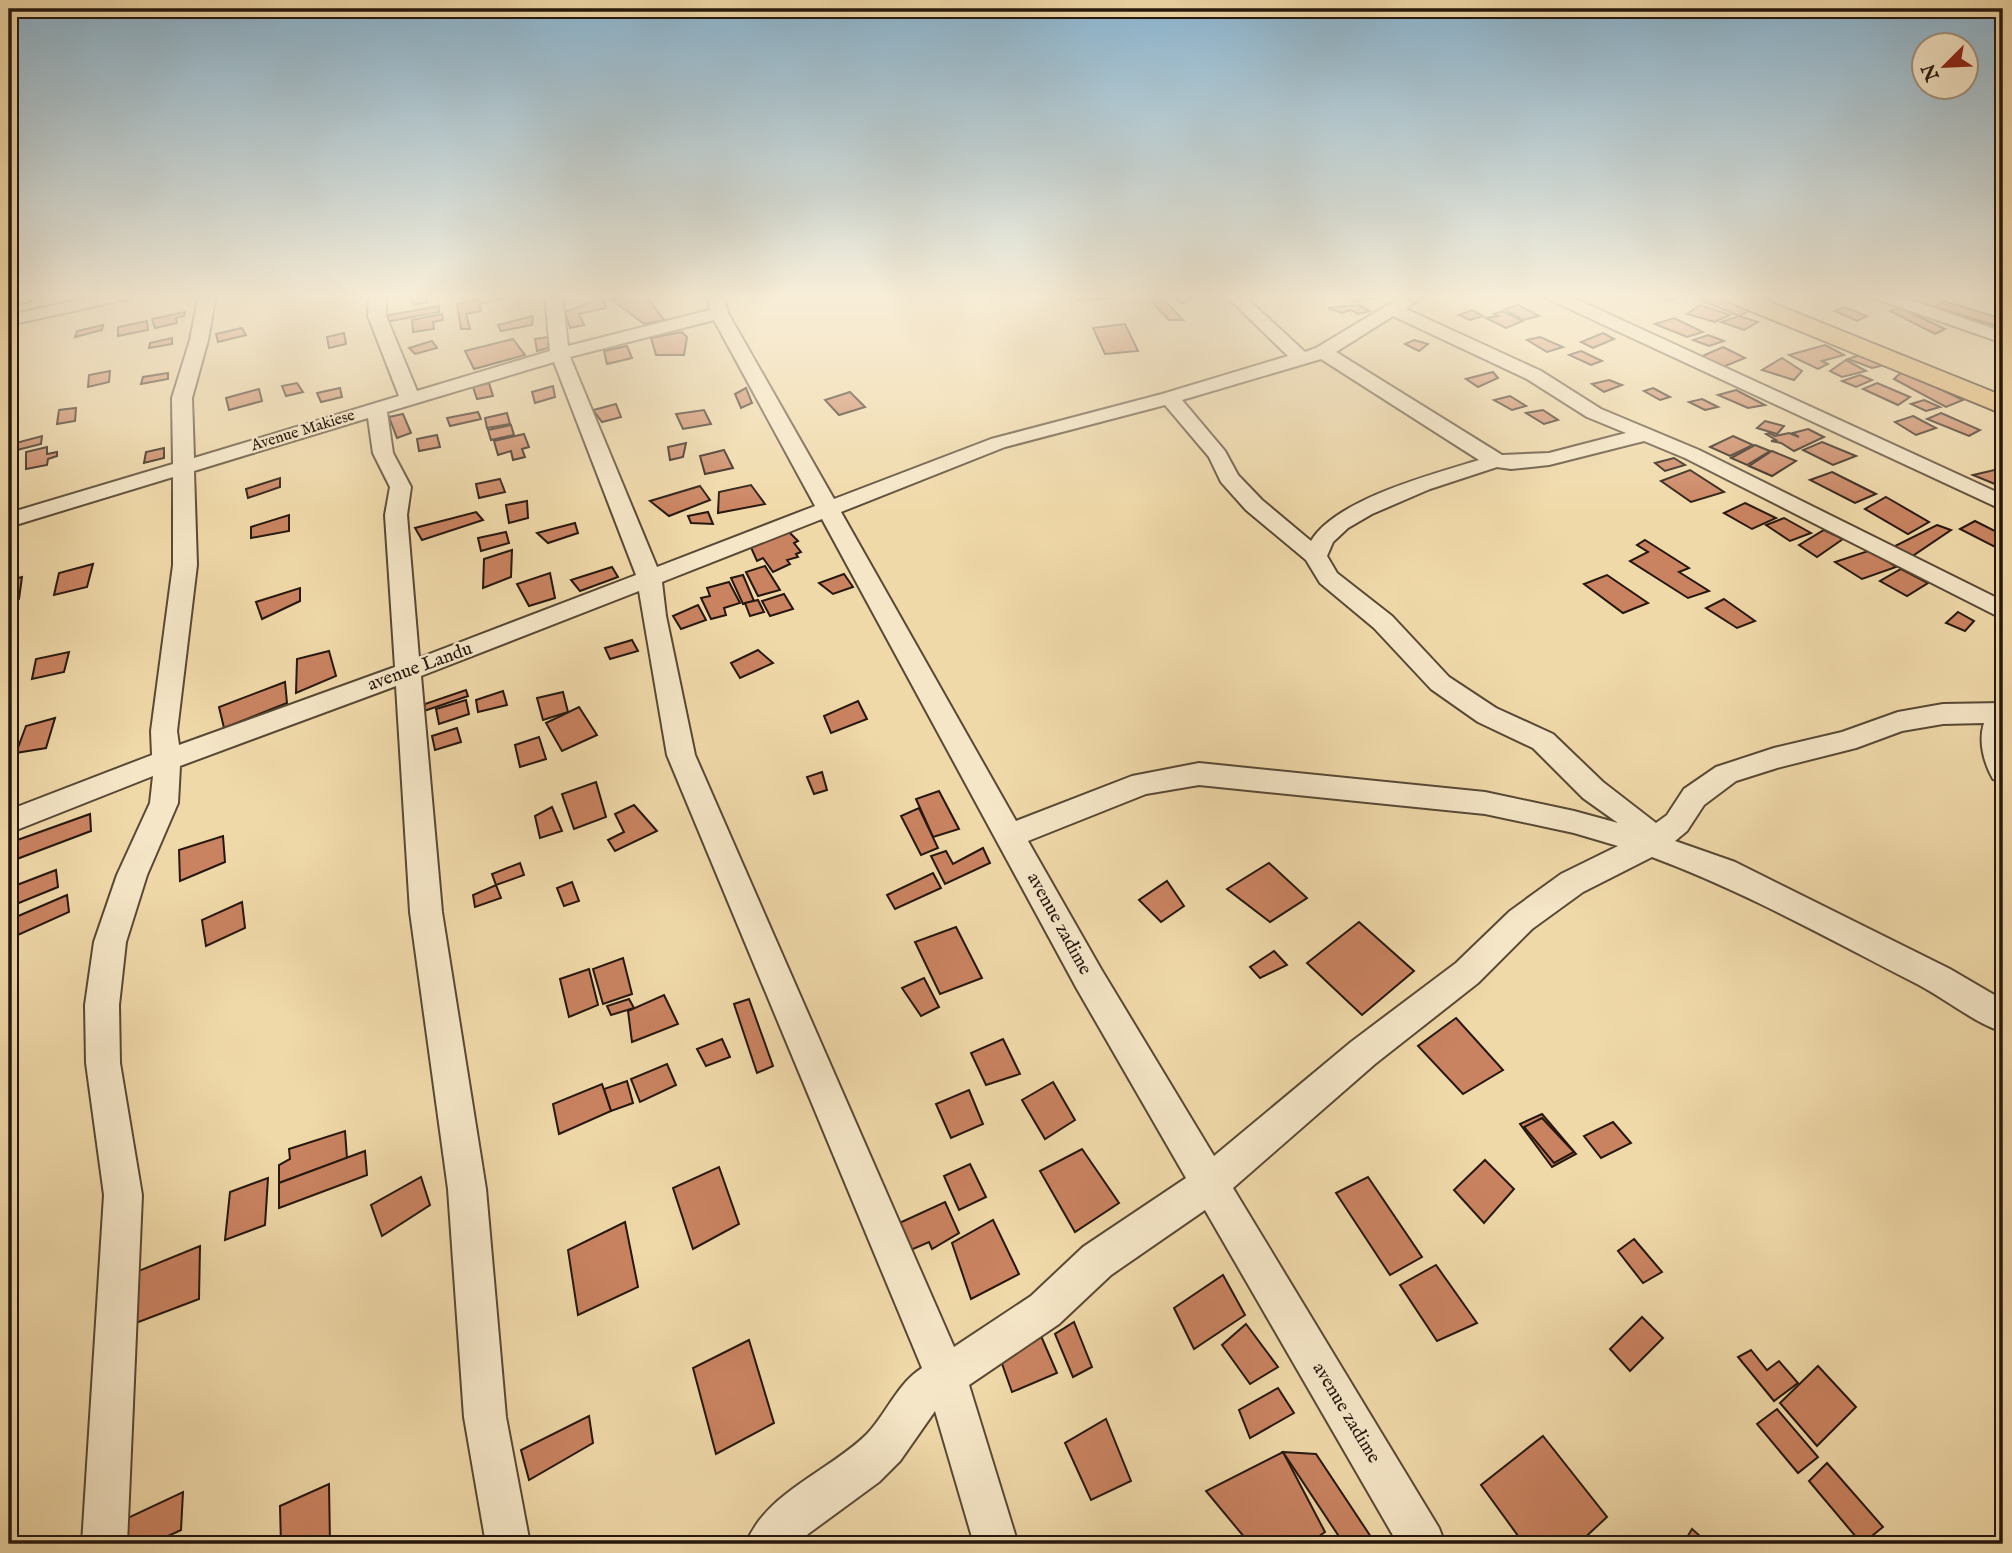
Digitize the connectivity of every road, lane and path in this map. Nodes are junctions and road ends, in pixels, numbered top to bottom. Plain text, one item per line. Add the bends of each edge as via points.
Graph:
1 (191, 366) edge
2 (397, 366) edge
3 (518, 366) edge
4 (565, 366) edge
5 (756, 366) edge
6 (1277, 366) edge
7 (1346, 366) edge
8 (1516, 366) edge
9 (1710, 366) edge
10 (1908, 366) edge
11 (1169, 398) junction
12 (410, 399) junction
13 (2003, 406) edge
14 (377, 408) junction
15 (1646, 434) junction
16 (1496, 461) junction
17 (185, 466) junction
18 (2003, 503) edge
19 (830, 510) junction
20 (9, 520) edge
21 (1315, 556) junction
22 (650, 580) junction
23 (2003, 611) edge
24 (408, 672) junction
25 (2002, 713) edge
26 (164, 762) junction
27 (2003, 772) edge
28 (9, 822) edge
29 (1009, 836) junction
30 (1650, 844) junction
31 (2003, 1017) edge
32 (1210, 1184) junction
33 (946, 1377) junction
34 (104, 1544) edge
35 (508, 1544) edge
36 (768, 1544) edge
37 (996, 1544) edge
38 (1423, 1544) edge

1 - 17 street via 182,398
2 - 12 street
3 - 12 street, Avenue Makiese
4 - 22 street
5 - 19 street, avenue zadime
6 - 11 street, avenue Landu
7 - 16 street
8 - 15 street via 1594,413
9 - 18 street
10 - 13 highway
11 - 19 street, avenue Landu via 998,443
11 - 21 street via 1254,505
12 - 14 street, Avenue Makiese
14 - 17 street, Avenue Makiese
14 - 24 street via 385,459 402,483 396,515
15 - 16 street via 1534,461
15 - 23 street
16 - 21 street via 1397,492 1323,536
17 - 20 street, Avenue Makiese
17 - 26 street via 185,565
19 - 22 street, avenue Landu
19 - 29 street, avenue zadime
21 - 30 street via 1328,578 1383,622 1440,683 1487,715 1543,741 1593,790 1639,823
22 - 24 street, avenue Landu
22 - 33 street via 681,755
24 - 26 street, avenue Landu
24 - 35 street via 426,912 467,1189 485,1417
25 - 27 street via 1994,748
25 - 30 street via 1898,722 1726,774 1694,797 1677,823
26 - 28 street, avenue Landu
26 - 34 street via 164,803 132,875 110,942 102,1005 103,1063 123,1195
29 - 30 street via 1142,784 1199,774 1485,803
29 - 32 street, avenue zadime
30 - 31 street via 1724,871
30 - 32 street via 1573,883 1521,920 1467,972 1363,1053
32 - 33 street via 1097,1261 1045,1310
32 - 38 street, avenue zadime
33 - 36 street via 924,1391 864,1467 792,1518
33 - 37 street

